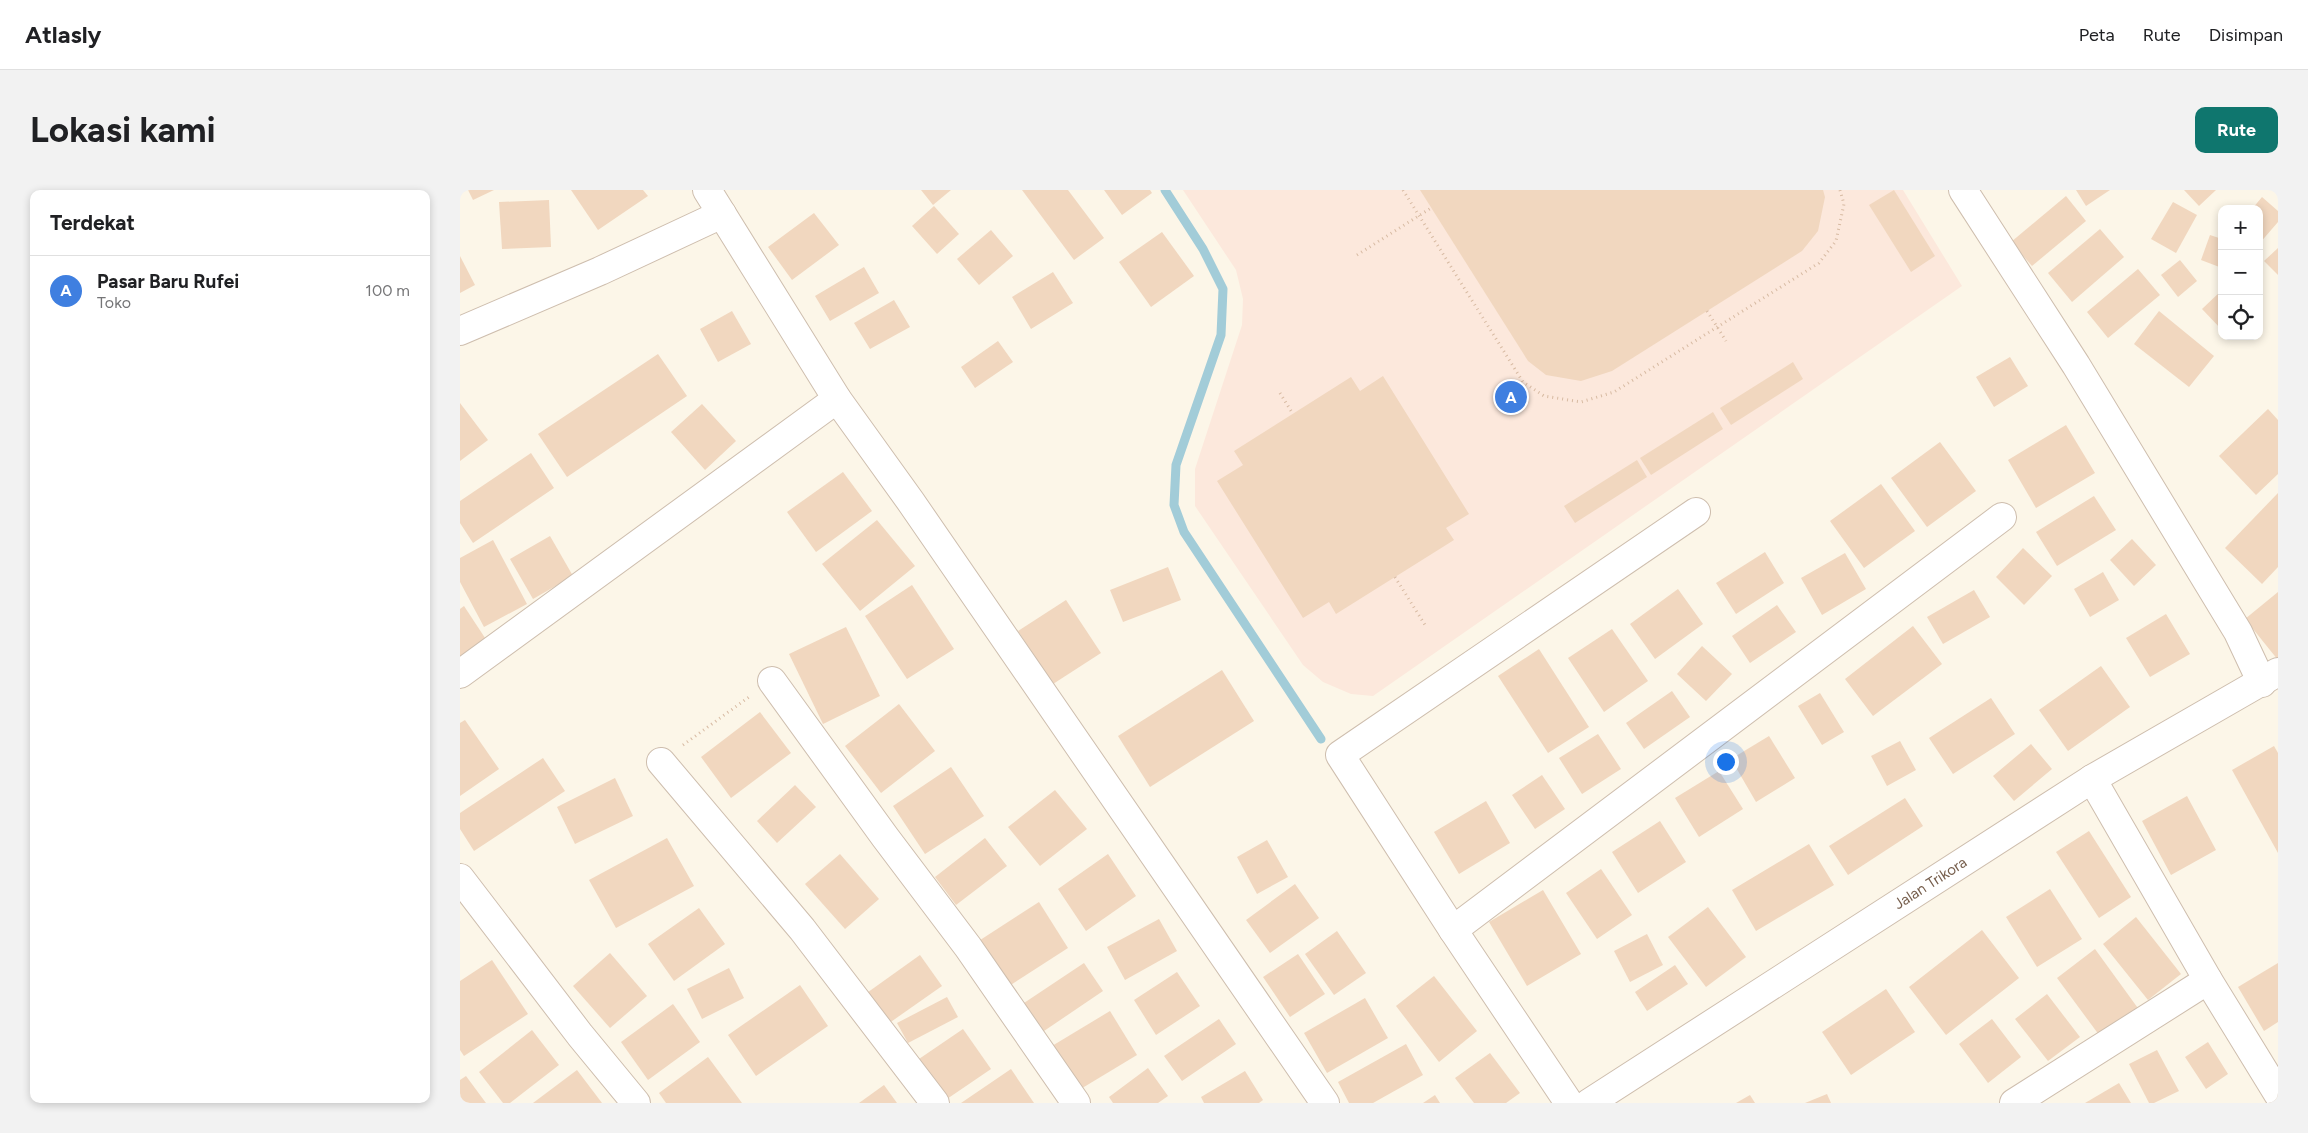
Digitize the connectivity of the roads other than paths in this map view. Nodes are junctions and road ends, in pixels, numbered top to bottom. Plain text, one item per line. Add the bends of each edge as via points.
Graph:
1 (707, 190) edge
2 (1963, 190) edge
3 (722, 214) junction
4 (460, 331) edge
5 (837, 399) junction
6 (1696, 512) dead end
7 (2002, 517) dead end
8 (460, 674) edge
9 (2270, 678) edge
10 (772, 681) road end
11 (661, 762) road end
12 (2092, 779) junction
13 (460, 878) edge
14 (1453, 930) junction
15 (2208, 980) junction
16 (2278, 1094) edge
17 (636, 1103) edge
18 (935, 1103) edge
19 (1076, 1103) edge
20 (1325, 1103) edge
21 (1569, 1103) edge
22 (1589, 1103) edge
23 (2014, 1103) edge

1 - 3 street
2 - 9 street via 2076,365 2238,632
3 - 4 street
3 - 5 street
5 - 8 street
5 - 20 street
6 - 14 street via 1340,755
7 - 14 street
9 - 12 street, Jalan Trikora
10 - 19 street via 968,947
11 - 18 street via 802,929
12 - 15 street
12 - 22 street, Jalan Trikora
13 - 17 street
14 - 21 street
15 - 16 street
15 - 23 street

